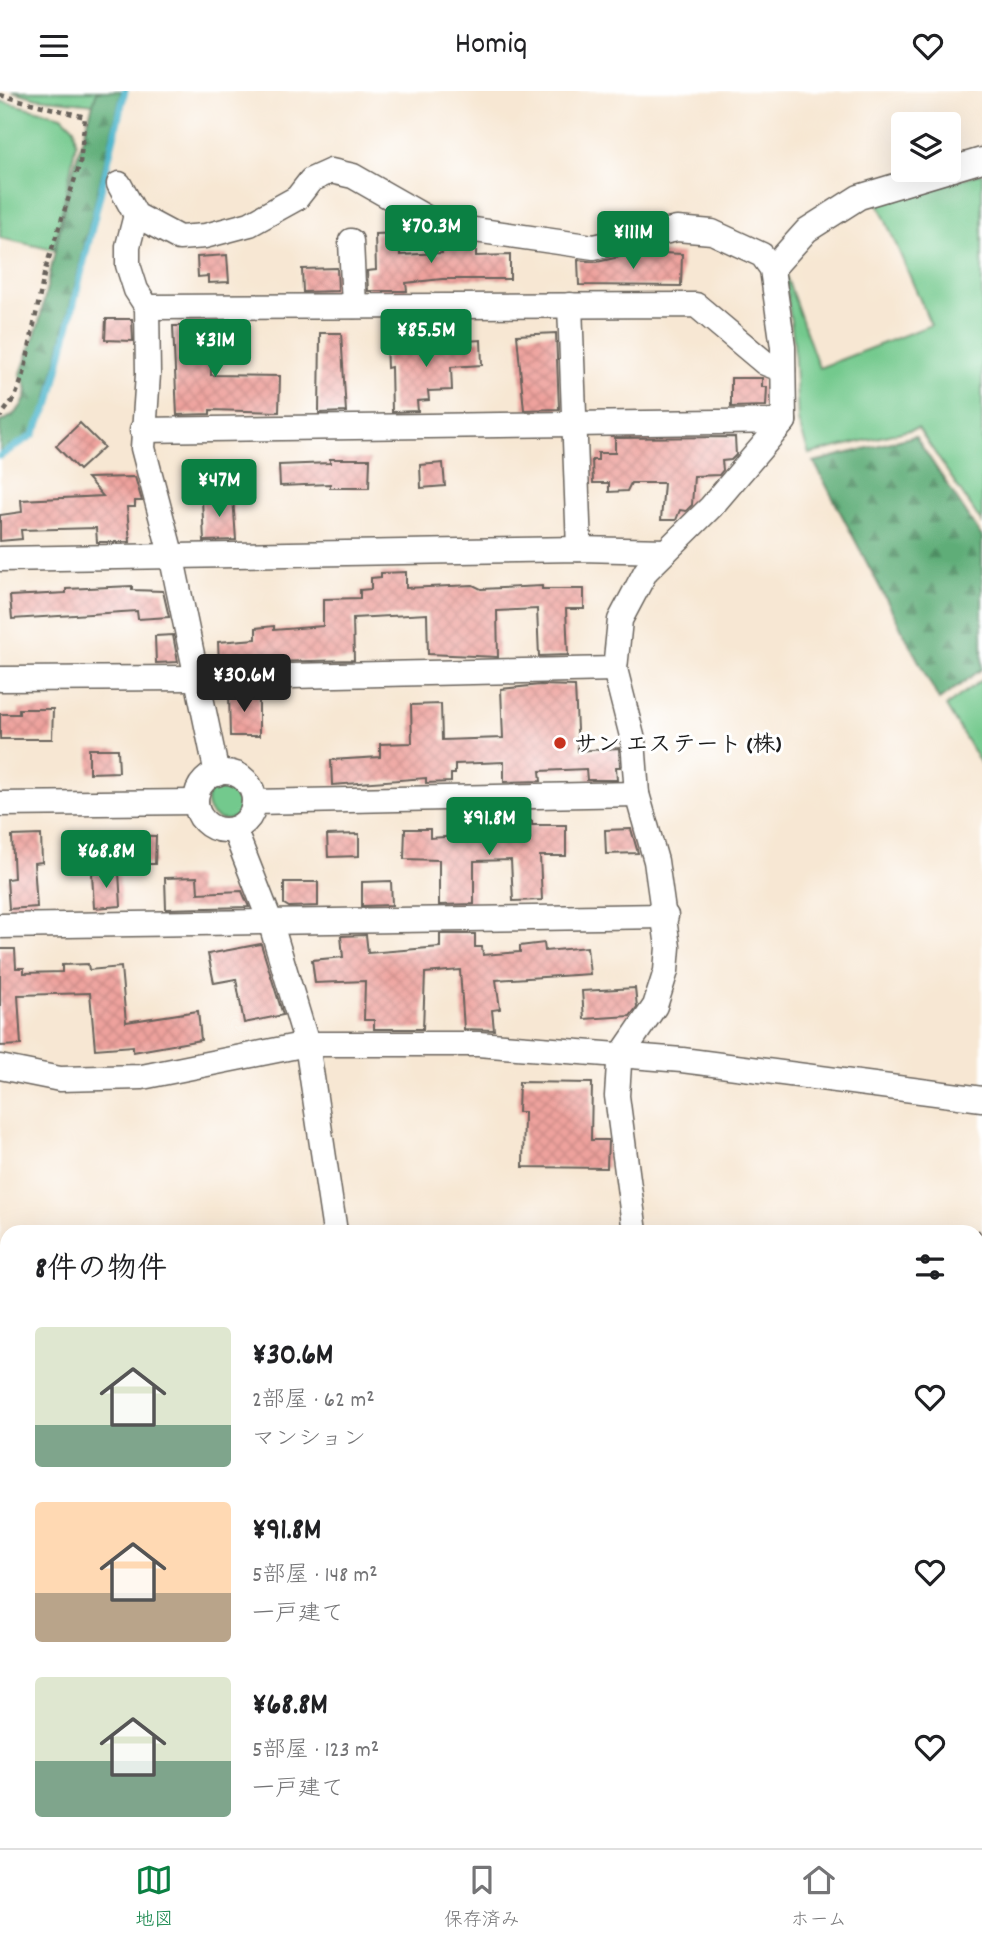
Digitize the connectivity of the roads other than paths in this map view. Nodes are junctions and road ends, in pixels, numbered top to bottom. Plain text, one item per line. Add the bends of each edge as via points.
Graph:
1 (982, 160) edge
2 (120, 184) dead end
3 (136, 215) junction
4 (352, 241) dead end
5 (772, 269) junction
6 (570, 305) junction
7 (354, 306) junction
8 (147, 307) junction
9 (783, 370) junction
10 (785, 421) junction
11 (572, 426) junction
12 (142, 430) junction
13 (579, 549) junction
14 (666, 551) junction
15 (171, 554) junction
16 (0, 559) edge
17 (615, 669) junction
18 (0, 678) edge
19 (196, 678) junction
20 (217, 774) junction
21 (636, 794) junction
22 (196, 802) junction
23 (254, 802) junction
24 (0, 804) edge
25 (234, 829) junction
26 (666, 916) junction
27 (270, 921) junction
28 (0, 926) edge
29 (307, 1044) junction
30 (622, 1054) junction
31 (0, 1067) edge
32 (982, 1099) edge
33 (334, 1225) edge
34 (634, 1225) edge

1 - 5 street via 859,197 807,230
2 - 3 street
3 - 5 street via 179,238 205,236 250,224 297,198 311,180 331,171 353,176 439,225 594,247 677,229 712,232 762,255
3 - 8 street via 128,265
4 - 7 street
5 - 9 street
6 - 7 street
6 - 9 street via 696,305 765,363
6 - 11 street
7 - 8 street
8 - 12 street via 148,374
9 - 10 street
10 - 11 street
10 - 14 street
11 - 12 street
11 - 13 street
12 - 15 street
13 - 14 street
13 - 15 street
14 - 17 street via 646,571 620,620
15 - 16 street
15 - 19 street
17 - 19 street
17 - 21 street via 634,740
18 - 19 street
19 - 20 street
20 - 22 street via 202,784
20 - 23 street via 243,778
21 - 23 street
21 - 26 street
22 - 24 street
22 - 25 street via 208,825
23 - 25 street via 248,819
25 - 27 street
26 - 27 street
26 - 30 street via 666,971 655,1006
27 - 28 street
27 - 29 street
29 - 30 street via 478,1044
29 - 31 street via 142,1077 60,1079
29 - 33 street
30 - 32 street
30 - 34 street via 618,1096

